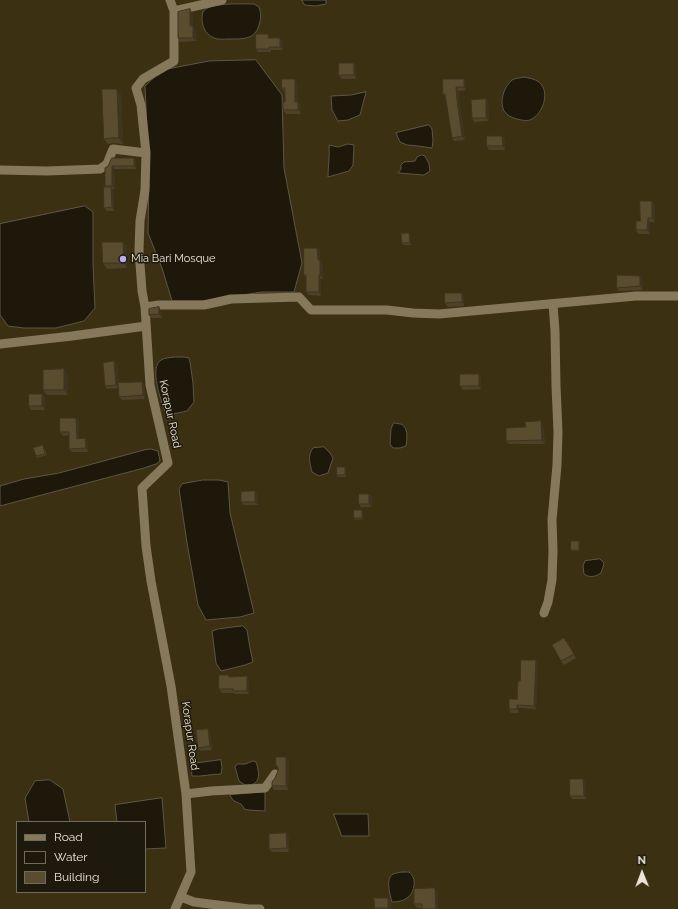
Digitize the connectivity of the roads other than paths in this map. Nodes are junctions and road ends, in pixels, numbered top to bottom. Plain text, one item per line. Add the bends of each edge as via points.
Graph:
1 (170, 0) edge
2 (222, 0) edge
3 (174, 11) junction
4 (146, 153) junction
5 (0, 170) edge
6 (678, 296) edge
7 (553, 304) junction
8 (145, 307) junction
9 (146, 326) junction
10 (0, 344) edge
11 (544, 613) dead end
12 (275, 774) edge
13 (186, 794) junction
14 (181, 897) junction
15 (175, 909) edge
16 (260, 909) edge

1 - 3 street, Korapur Road
2 - 3 street
3 - 4 street, Korapur Road via 174,61 143,79 136,88 141,105
4 - 5 street via 113,149 107,164 100,169
4 - 8 street, Korapur Road via 139,250
6 - 7 street via 636,296
7 - 8 street via 439,314 387,310 311,310 299,297 231,299 204,305
7 - 11 street via 558,432 552,520 552,580
8 - 9 street, Korapur Road
9 - 10 street
9 - 13 street, Korapur Road via 150,385 168,463 142,488 146,546 171,686
12 - 13 street via 265,788
13 - 14 street, Korapur Road via 191,872
14 - 15 street, Korapur Road
14 - 16 street via 194,902

